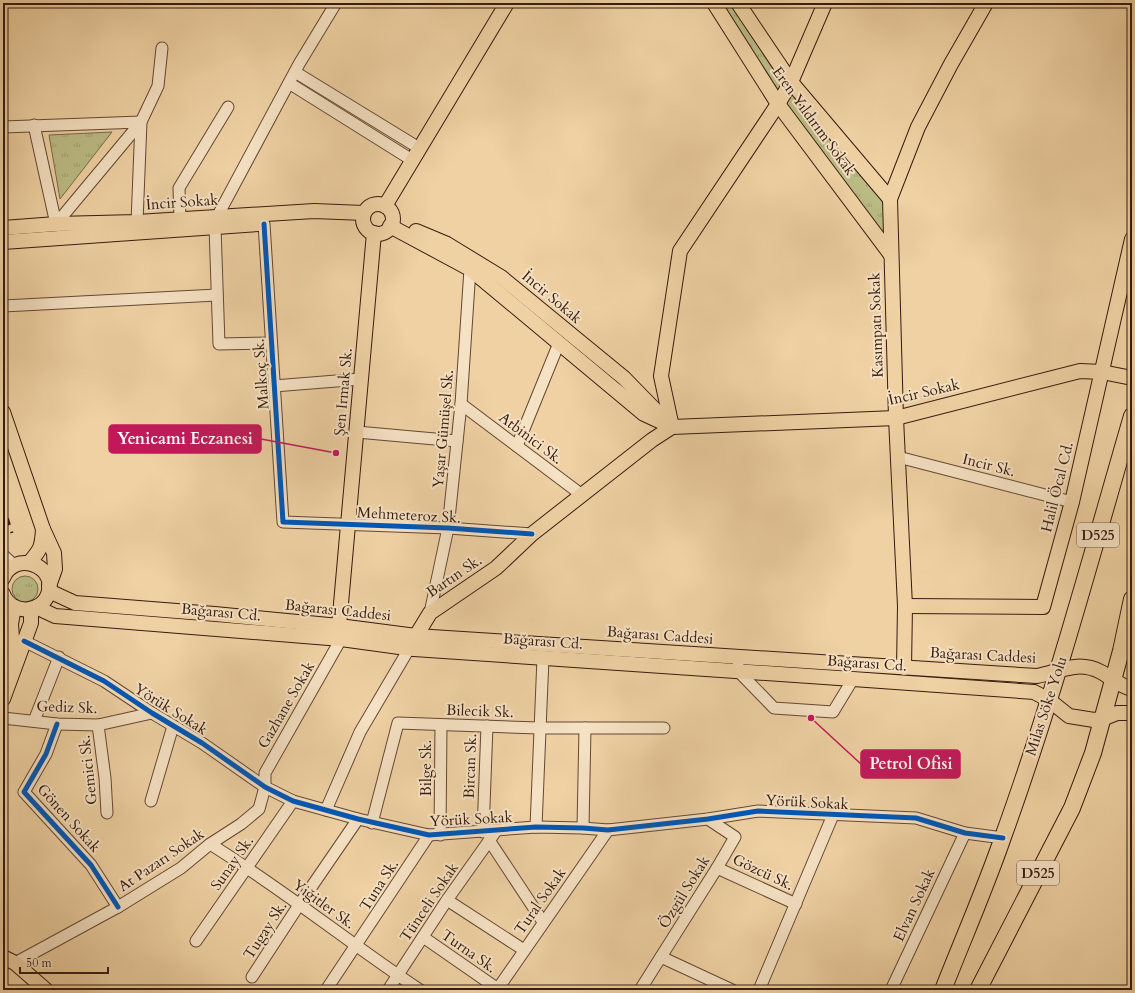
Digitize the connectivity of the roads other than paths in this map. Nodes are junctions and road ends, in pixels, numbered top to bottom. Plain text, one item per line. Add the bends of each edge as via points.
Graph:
1 (336, 3) edge
2 (507, 3) edge
3 (714, 3) edge
4 (738, 3) edge
5 (825, 3) edge
6 (986, 3) edge
7 (162, 48) dead end
8 (295, 72) junction
9 (791, 82) junction
10 (289, 83) junction
11 (778, 104) junction
12 (228, 107) dead end
13 (141, 122) junction
14 (34, 125) junction
15 (3, 127) edge
16 (416, 154) junction
17 (890, 199) junction
18 (385, 206) junction
19 (363, 216) junction
20 (180, 219) junction
21 (137, 222) junction
22 (216, 222) junction
23 (56, 224) junction
24 (264, 224) junction
25 (391, 224) junction
26 (3, 228) edge
27 (374, 233) junction
28 (1132, 239) edge
29 (3, 242) edge
30 (891, 255) junction
31 (470, 269) junction
32 (217, 295) junction
33 (3, 306) edge
34 (271, 343) junction
35 (559, 343) junction
36 (1102, 372) junction
37 (1132, 378) edge
38 (361, 379) junction
39 (274, 386) junction
40 (461, 404) junction
41 (3, 412) edge
42 (1132, 416) edge
43 (896, 418) junction
44 (672, 427) junction
45 (357, 432) junction
46 (457, 441) junction
47 (517, 446) junction
48 (898, 457) junction
49 (582, 495) junction
50 (1072, 502) junction
51 (283, 522) joint
52 (349, 524) junction
53 (448, 528) junction
54 (43, 529) junction
55 (532, 534) junction
56 (3, 555) edge
57 (29, 563) junction
58 (14, 565) junction
59 (3, 578) edge
60 (49, 588) junction
61 (1132, 599) edge
62 (6, 600) edge
63 (905, 606) junction
64 (34, 608) junction
65 (430, 613) junction
66 (340, 633) junction
67 (416, 636) junction
68 (24, 641) junction
69 (409, 649) junction
70 (59, 657) junction
71 (543, 658) junction
72 (3, 664) edge
73 (738, 664) junction
74 (904, 668) junction
75 (1058, 671) junction
76 (853, 679) junction
77 (1113, 679) junction
78 (1132, 689) edge
79 (3, 699) edge
80 (1049, 700) junction
81 (152, 713) junction
82 (1132, 713) edge
83 (3, 718) edge
84 (1102, 719) junction
85 (34, 721) junction
86 (57, 724) junction
87 (98, 725) junction
88 (441, 725) junction
89 (173, 726) junction
90 (487, 726) junction
91 (539, 728) junction
92 (585, 728) junction
93 (664, 728) dead end
94 (265, 787) junction
95 (151, 801) dead end
96 (293, 801) junction
97 (326, 810) junction
98 (107, 813) dead end
99 (832, 815) junction
100 (358, 819) junction
101 (708, 819) junction
102 (372, 823) junction
103 (536, 827) junction
104 (583, 828) junction
105 (608, 830) junction
106 (965, 833) junction
107 (490, 834) junction
108 (440, 835) junction
109 (429, 836) junction
110 (1003, 838) junction
111 (210, 844) junction
112 (247, 867) junction
113 (717, 868) junction
114 (447, 900) junction
115 (796, 904) junction
116 (299, 905) junction
117 (118, 907) junction
118 (543, 922) junction
119 (423, 937) junction
120 (196, 941) dead end
121 (356, 946) junction
122 (524, 950) junction
123 (661, 956) junction
124 (9, 960) edge
125 (398, 975) junction
126 (252, 977) dead end
127 (46, 990) edge
128 (326, 990) edge
129 (388, 990) edge
130 (420, 990) edge
131 (497, 990) edge
132 (640, 990) edge
133 (732, 990) edge
134 (759, 990) edge
135 (891, 990) edge
136 (943, 990) edge
137 (978, 990) edge

1 - 8 street
2 - 16 main road
3 - 11 main road, Eren Yıldırım Sokak
4 - 9 main road, Eren Yıldırım Sokak
5 - 9 main road
6 - 17 main road, Kasımpatı Sokak via 918,127
7 - 13 street via 158,86
8 - 10 street
8 - 16 street
9 - 11 main road
9 - 17 main road, Eren Yıldırım Sokak
10 - 16 street
10 - 22 street
11 - 30 main road, Eren Yıldırım Sokak
11 - 44 main road via 680,251 662,376
12 - 20 street via 179,188
13 - 14 street
13 - 21 street
13 - 23 street
14 - 15 street
14 - 23 street
16 - 18 main road
17 - 30 main road, Kasımpatı Sokak
18 - 19 main road, İncir Sokak via 370,206
18 - 25 main road via 391,212
19 - 22 main road, İncir Sokak via 314,211
19 - 24 main road, İncir Sokak
19 - 27 main road via 366,228
20 - 21 main road, İncir Sokak
20 - 22 main road, İncir Sokak
21 - 23 main road, İncir Sokak
22 - 24 main road, İncir Sokak
22 - 29 main road, İncir Sokak
22 - 32 street
23 - 26 main road, İncir Sokak
24 - 34 street, Malkoç Sk.
25 - 27 main road via 383,232
25 - 31 main road, İncir Sokak
25 - 44 main road, İncir Sokak via 446,244 501,277 624,378
27 - 38 main road, Şen Irmak Sk.
28 - 36 main road, Halil Öcal Cd.
30 - 43 main road, Kasımpatı Sokak
31 - 35 main road, İncir Sokak
31 - 40 street, Yaşar Gümüşel Sk.
32 - 33 street
32 - 34 street via 220,344
34 - 39 street, Malkoç Sk.
35 - 44 main road, İncir Sokak via 644,414
35 - 47 street
36 - 37 main road, İncir Sokak
36 - 43 main road, İncir Sokak via 1080,371
36 - 50 main road, Halil Öcal Cd.
38 - 39 street
38 - 45 main road, Şen Irmak Sk.
39 - 51 street, Malkoç Sk.
40 - 46 street, Yaşar Gümüşel Sk.
40 - 47 street, Atbinici Sk.
41 - 54 main road
42 - 75 highway, Milas Söke Yolu / D525
43 - 44 main road, İncir Sokak
43 - 48 main road, Kasımpatı Sokak
44 - 49 main road, Bartın Sk.
45 - 46 street
45 - 52 main road, Şen Irmak Sk.
46 - 53 street, Yaşar Gümüşel Sk.
47 - 49 street, Atbinici Sk.
48 - 50 street, Incir Sk.
48 - 63 main road, Kasımpatı Sokak
49 - 55 main road, Bartın Sk.
50 - 63 main road, Halil Öcal Cd. via 1043,607
51 - 52 street, Mehmeteroz Sk.
52 - 53 street, Mehmeteroz Sk.
52 - 66 main road, Şen Irmak Sk.
53 - 55 street, Mehmeteroz Sk.
53 - 65 street, Yaşar Gümüşel Sk.
54 - 57 main road via 42,546
54 - 60 main road via 54,553 55,569
55 - 65 main road, Bartın Sk. via 496,568
56 - 58 street
57 - 58 main road
57 - 60 main road via 43,571
58 - 59 main road
60 - 64 main road via 45,599
60 - 66 main road, Bağarası Caddesi via 75,603 207,613
61 - 77 highway, D525
62 - 64 main road, Bağarası Cd. via 20,609
62 - 72 main road via 12,624 12,638
63 - 74 main road, Kasımpatı Sokak
64 - 66 main road, Bağarası Cd. via 55,616
64 - 68 main road
65 - 67 main road, Bartın Sk.
66 - 67 main road, Bağarası Caddesi
66 - 69 main road, Bağarası Cd.
66 - 94 street, Gazhane Sokak via 265,772
67 - 69 street, Bartın Sk.
67 - 73 main road, Bağarası Caddesi
68 - 70 street, Yörük Sokak
68 - 79 main road
69 - 71 main road, Bağarası Cd.
69 - 97 street, Bartın Sk. via 360,732
70 - 81 street, Yörük Sokak via 104,680
70 - 85 street
71 - 73 main road, Bağarası Cd.
71 - 91 street
73 - 74 main road, Bağarası Caddesi
73 - 76 main road, Bağarası Cd.
73 - 76 street via 774,708 833,712
74 - 75 main road, Bağarası Caddesi via 1037,676
75 - 77 main road via 1075,666 1089,668
75 - 80 highway, Milas Söke Yolu / D525
76 - 80 main road, Bağarası Cd. via 1034,692
77 - 78 main road
77 - 84 highway, D525
80 - 84 main road via 1069,716
80 - 110 highway, Milas Söke Yolu / D525
81 - 87 street, Gediz Sk.
81 - 89 street, Yörük Sokak
82 - 84 main road via 1117,713
83 - 85 street, Gediz Sk.
84 - 137 highway, D525 via 1093,753 1072,808
85 - 86 street, Gediz Sk.
86 - 87 street, Gediz Sk.
86 - 117 street, Gönen Sokak via 46,754 24,792 91,865
87 - 98 street, Gemici Sk.
88 - 90 street, Bilecik Sk.
88 - 102 street, Bilecik Sk. via 398,723
88 - 108 street, Bilge Sk.
89 - 94 street, Yörük Sokak
89 - 95 street
90 - 91 street, Bilecik Sk.
90 - 107 street, Bircan Sk.
91 - 92 street, Bilecik Sk.
91 - 103 street
92 - 93 street, Bilecik Sk.
92 - 104 street
94 - 96 street, Yörük Sokak
94 - 111 street, At Pazarı Sokak via 259,809
96 - 97 street, Yörük Sokak
96 - 112 street, Sunay Sk.
97 - 100 street, Yörük Sokak
99 - 101 street, Yörük Sokak via 758,811
99 - 106 street, Yörük Sokak via 916,818
99 - 115 street
100 - 102 street, Yörük Sokak
100 - 116 street, Tugay Sk.
101 - 105 street, Yörük Sokak
101 - 113 street, Özgül Sokak via 735,837
102 - 109 street, Yörük Sokak
103 - 104 street, Yörük Sokak
103 - 107 street, Yörük Sokak
104 - 105 street, Yörük Sokak
105 - 118 street, Tural Sokak
106 - 110 street, Yörük Sokak
106 - 135 street, Elvan Sokak
107 - 108 street, Yörük Sokak
107 - 114 street, Tünceli Sokak
107 - 118 street
108 - 109 street, Yörük Sokak
109 - 121 street, Tuna Sk.
110 - 136 highway, Milas Söke Yolu / D525
111 - 112 street, Yiğitler Sk.
111 - 117 street, At Pazarı Sokak via 181,868
112 - 116 street, Yiğitler Sk.
112 - 120 street, Sunay Sk.
113 - 115 street, Gözcü Sk.
113 - 123 street, Özgül Sokak
114 - 119 street, Tünceli Sokak
114 - 122 street
115 - 134 street
116 - 121 street, Yiğitler Sk.
116 - 126 street, Tugay Sk.
117 - 124 street, At Pazarı Sokak
118 - 122 street, Tural Sokak
119 - 125 street, Tünceli Sokak
119 - 131 street, Turna Sk.
121 - 125 street, Yiğitler Sk.
121 - 128 street, Tuna Sk.
122 - 131 street, Tural Sokak
123 - 132 street, Özgül Sokak
123 - 133 street
124 - 127 main road
125 - 129 street, Tünceli Sokak
125 - 130 street, Yiğitler Sk.

